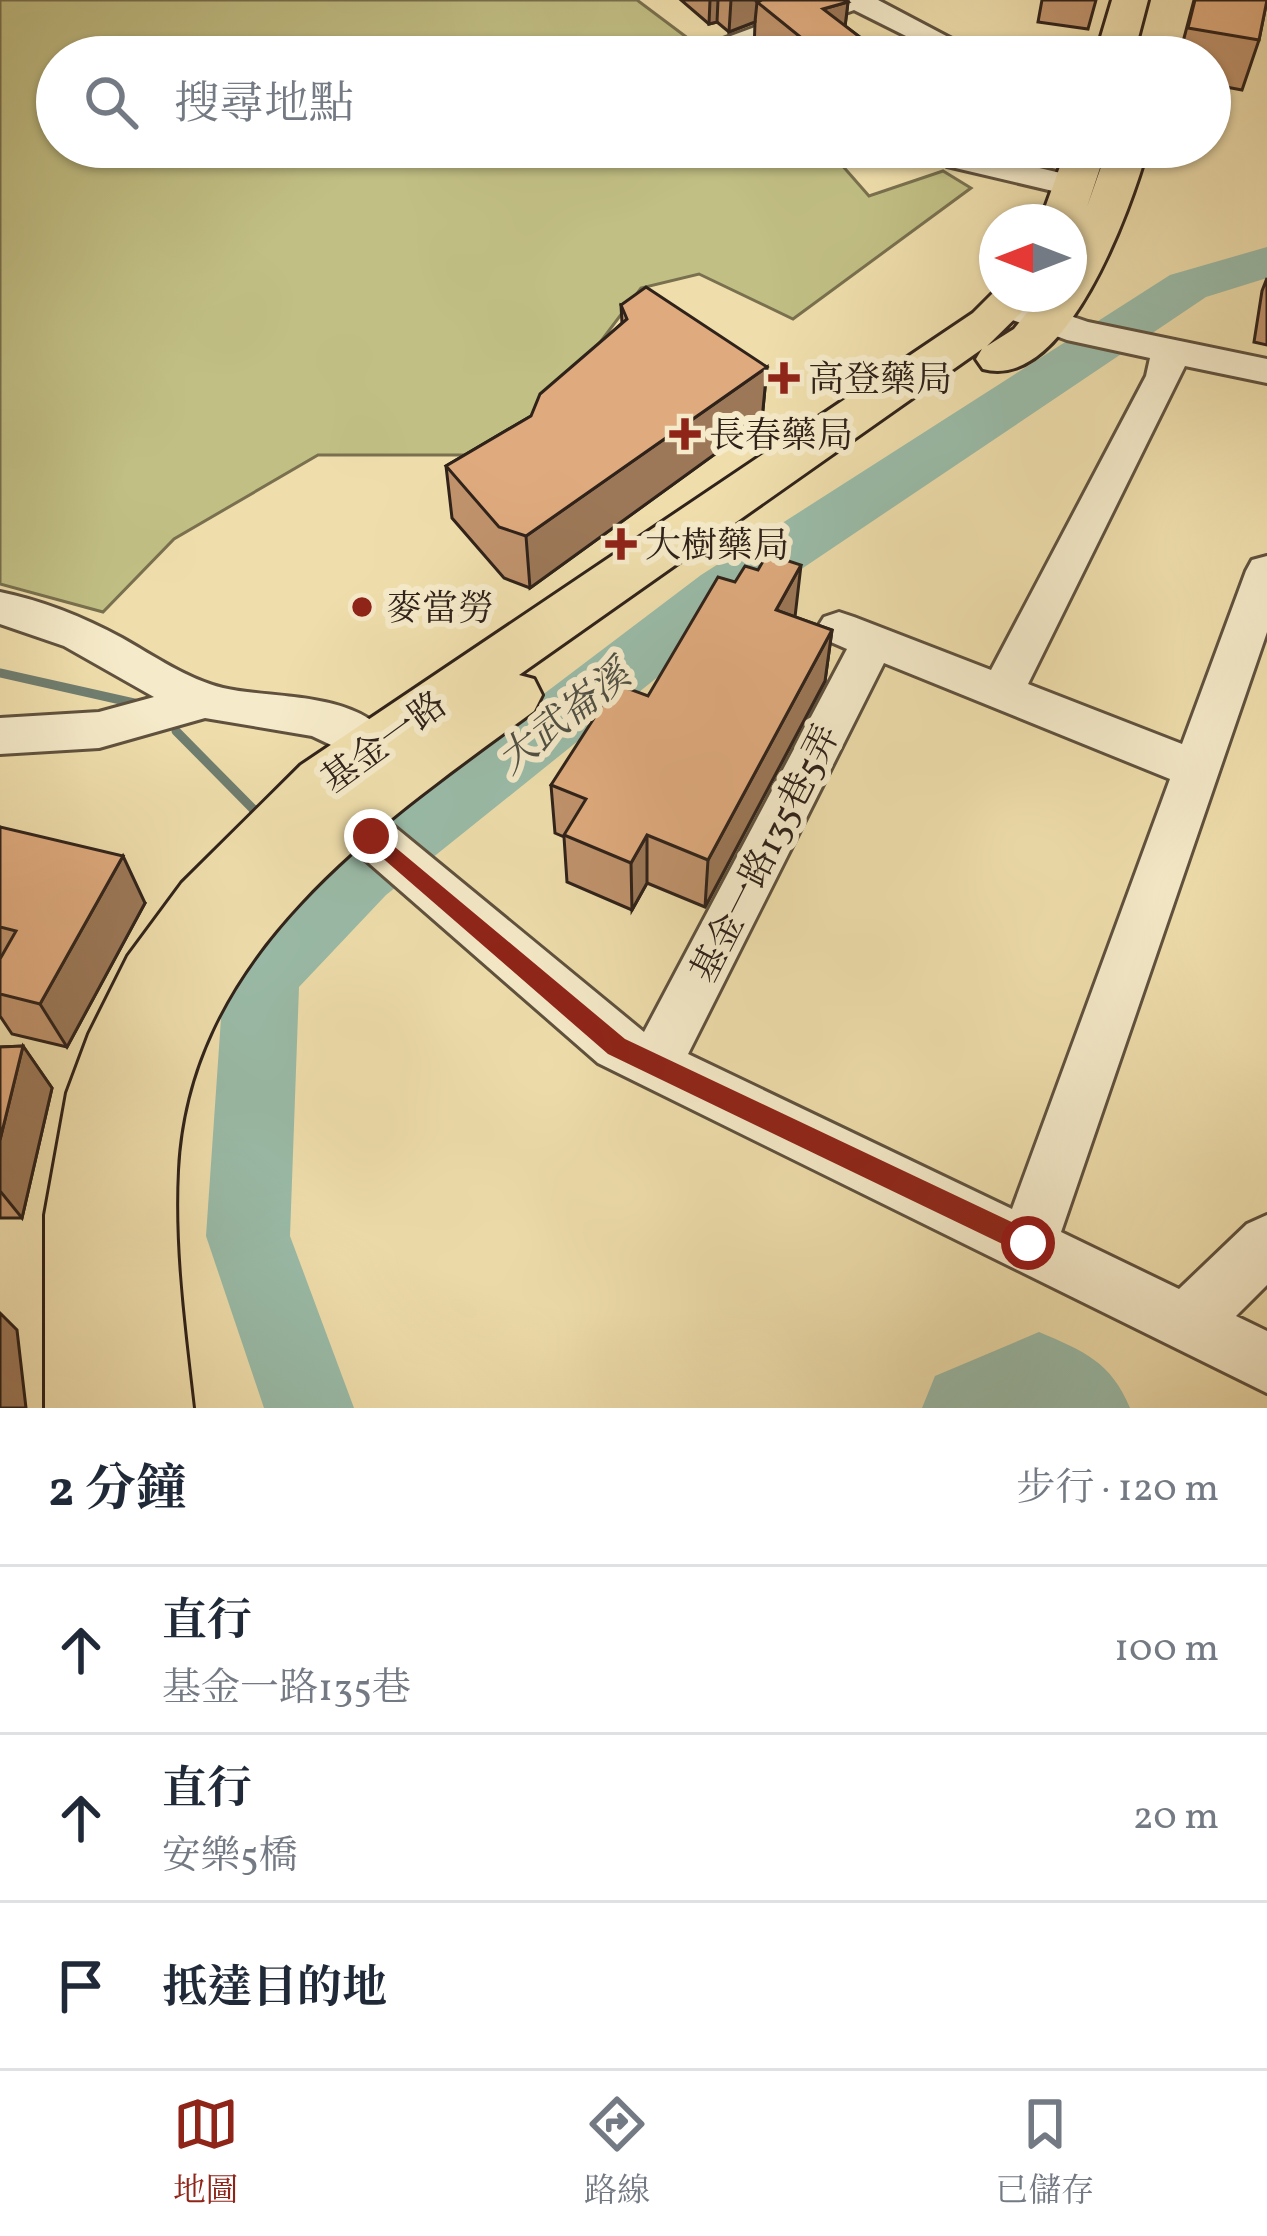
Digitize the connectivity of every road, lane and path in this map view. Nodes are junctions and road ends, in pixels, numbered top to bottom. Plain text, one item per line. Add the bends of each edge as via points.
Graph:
1 (1130, 0) edge
2 (1162, 0) edge
3 (757, 36) edge
4 (929, 36) edge
5 (1120, 36) edge
6 (1154, 36) edge
7 (995, 168) edge
8 (1122, 168) edge
9 (1074, 185) edge
10 (1087, 240) edge
11 (1039, 312) edge
12 (1045, 312) edge
13 (1061, 312) edge
14 (1167, 363) junction
15 (1267, 371) edge
16 (1267, 571) edge
17 (0, 608) edge
18 (1002, 692) junction
19 (205, 700) junction
20 (0, 736) edge
21 (371, 746) junction
22 (1193, 768) junction
23 (359, 825) junction
24 (655, 1064) junction
25 (1028, 1243) junction
26 (1267, 1244) edge
27 (1187, 1323) junction
28 (1267, 1363) edge
29 (84, 1408) edge
30 (154, 1408) edge

1 - 5 main road
2 - 6 main road
3 - 4 street via 856,0
7 - 9 street
8 - 10 main road, 基金一路
11 - 21 main road, 基金一路
12 - 23 main road, 基金一路 via 1030,338 654,595
13 - 14 street
14 - 15 street via 1212,359
14 - 18 street
16 - 22 street
17 - 19 street via 82,638
18 - 22 street, 基金一路135巷5弄
18 - 24 street, 基金一路135巷5弄 via 856,634
19 - 20 street via 98,730
19 - 21 street via 347,724
21 - 23 street
21 - 29 main road, 基金一路 via 322,782 188,922 116,1042 81,1174 75,1299
22 - 25 street
23 - 24 street via 616,1046
23 - 30 main road, 基金一路 via 268,892 230,939 166,1048 141,1167
24 - 25 street
25 - 27 street
26 - 27 street
27 - 28 street

